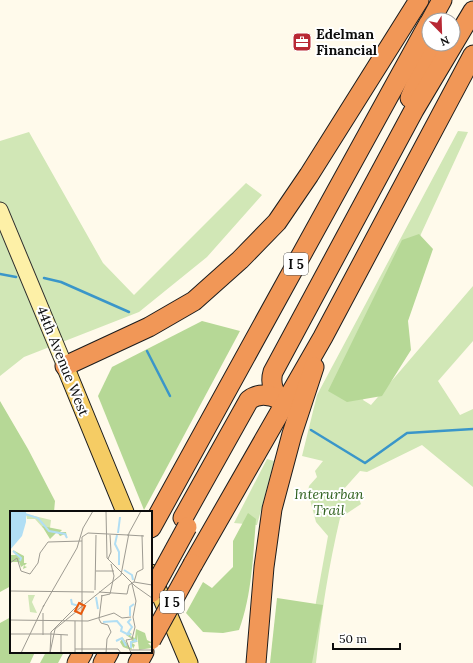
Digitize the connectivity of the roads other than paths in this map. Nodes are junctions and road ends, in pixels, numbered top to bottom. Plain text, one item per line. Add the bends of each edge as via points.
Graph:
1 (419, 0) edge
2 (442, 0) edge
3 (452, 0) edge
4 (473, 11) edge
5 (435, 12) edge
6 (447, 12) edge
7 (421, 38) edge
8 (430, 52) edge
9 (473, 55) edge
10 (0, 210) edge
11 (291, 329) junction
12 (323, 337) junction
13 (65, 366) junction
14 (125, 511) edge
15 (185, 522) junction
16 (152, 526) edge
17 (152, 572) edge
18 (152, 576) edge
19 (152, 591) edge
20 (152, 638) edge
21 (82, 653) edge
22 (108, 653) edge
23 (118, 653) edge
24 (77, 663) edge
25 (103, 663) edge
26 (113, 663) edge
27 (189, 663) edge
28 (256, 663) edge

1 - 13 highway via 277,222 240,260 194,301 149,328
2 - 5 highway
3 - 6 highway
4 - 11 highway via 414,110
7 - 16 highway, I 5
8 - 11 highway via 406,107
9 - 12 highway, I 5
10 - 13 main road, 44th Avenue West
11 - 15 highway via 263,372 266,386 279,399 266,394 257,395 249,400 228,445
12 - 20 highway, I 5, bridge
12 - 28 highway via 272,509 263,574
13 - 14 main road, 44th Avenue West
15 - 17 highway
15 - 19 highway, bridge
18 - 27 main road
21 - 24 highway
22 - 25 highway
23 - 26 highway

